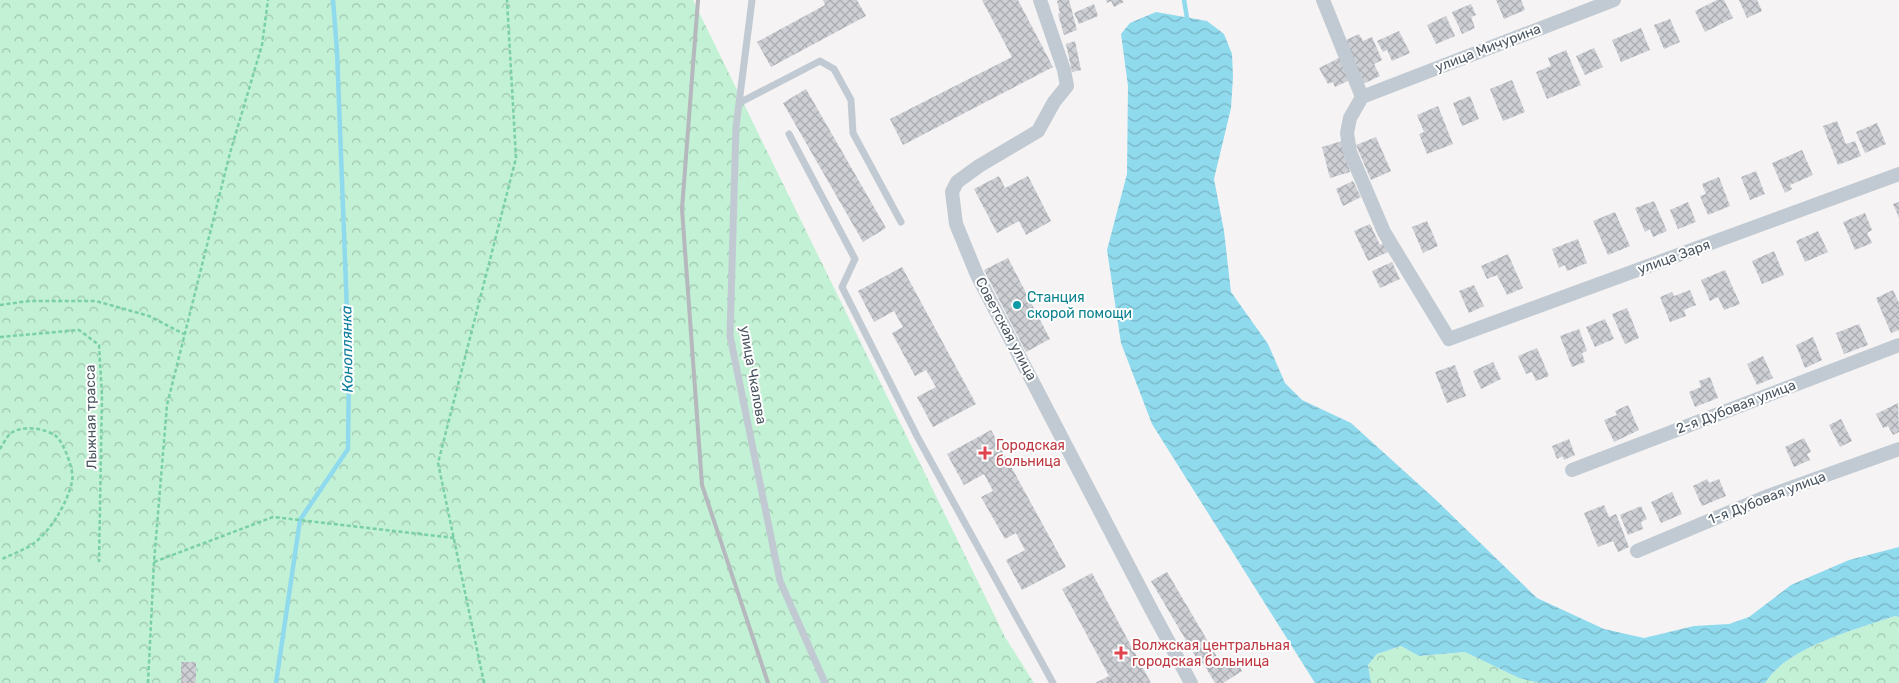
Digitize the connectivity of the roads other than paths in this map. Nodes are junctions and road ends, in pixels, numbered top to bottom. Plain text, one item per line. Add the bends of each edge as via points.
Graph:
1 (752, 0) edge
2 (1040, 0) edge
3 (1323, 0) edge
4 (1614, 0) edge
5 (1362, 97) junction
6 (739, 103) junction
7 (789, 134) dead end
8 (1899, 174) edge
9 (901, 222) dead end
10 (1899, 345) edge
11 (1899, 450) edge
12 (1572, 470) dead end
13 (1637, 551) dead end
14 (825, 683) edge
15 (1053, 683) edge
16 (1191, 683) edge

1 - 6 lane, улица Чкалова
2 - 16 street, Советская улица via 1064,70 1066,86 1038,131 957,182 952,192 956,224 977,275
3 - 5 street
4 - 5 street, улица Мичурина
5 - 8 street, улица Заря via 1350,118 1347,133 1350,152 1384,232 1449,339
6 - 9 lane via 820,61 834,69 851,100 853,133
6 - 14 lane, улица Чкалова via 730,336 780,581
7 - 15 lane via 855,259 842,287 918,438
10 - 12 street, 2-я Дубовая улица
11 - 13 street, 1-я Дубовая улица via 1768,496

